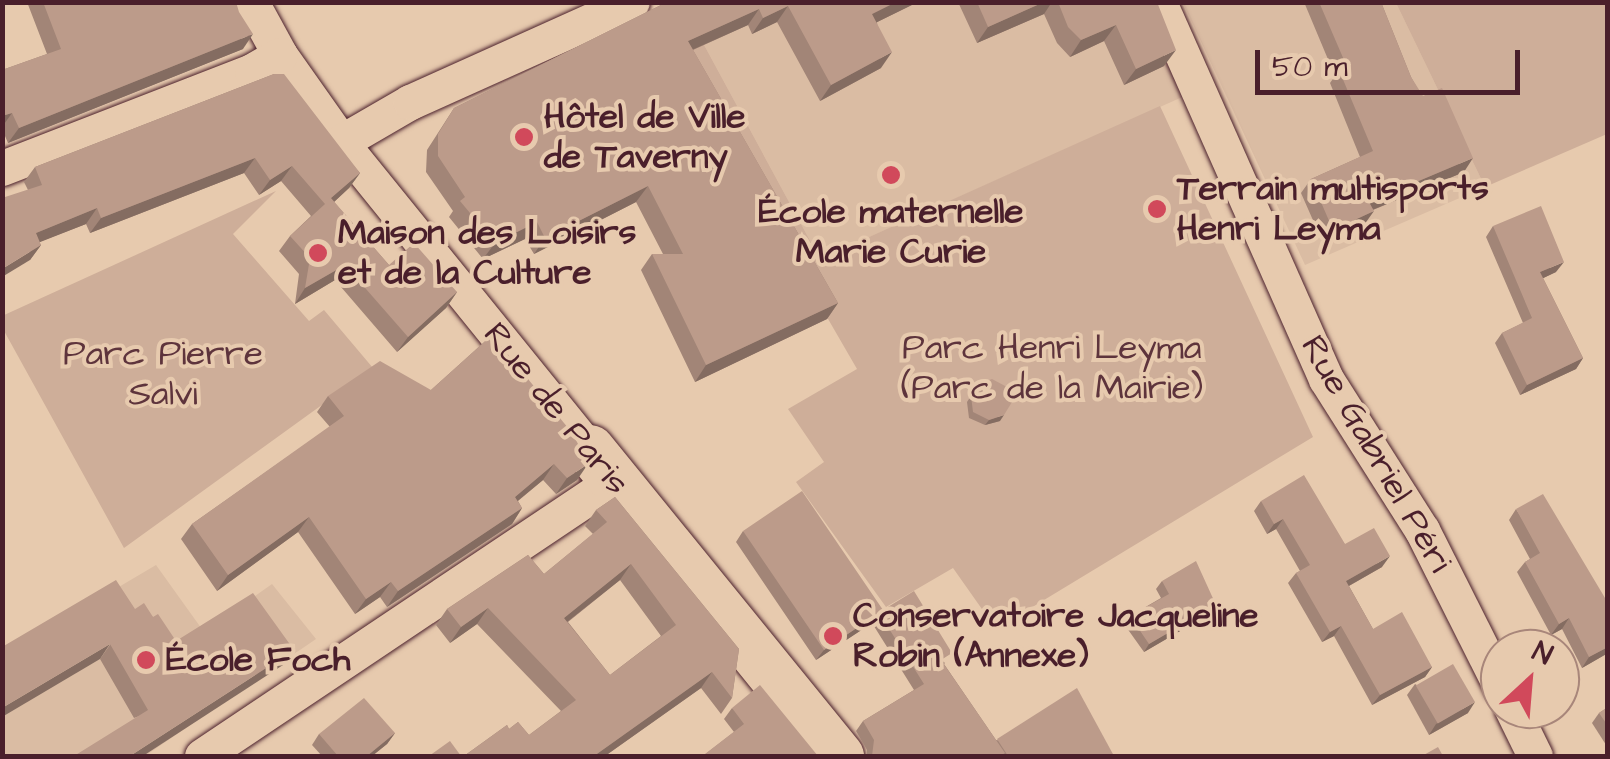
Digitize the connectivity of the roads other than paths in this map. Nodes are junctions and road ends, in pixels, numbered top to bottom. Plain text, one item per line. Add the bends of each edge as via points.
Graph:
1 (251, 2) edge
2 (632, 2) edge
3 (1159, 2) edge
4 (280, 55) junction
5 (341, 142) junction
6 (2, 168) edge
7 (602, 465) junction
8 (1480, 645) edge
9 (1522, 729) edge
10 (202, 756) edge
11 (840, 756) edge
12 (1535, 756) edge

1 - 4 street, Rue de Paris
2 - 5 street via 410,102
3 - 8 street, Rue Gabriel Péri via 1326,380 1422,530
4 - 5 street, Rue de Paris
4 - 6 street
5 - 7 street, Rue de Paris
7 - 10 street
7 - 11 street, Rue de Paris
9 - 12 street

